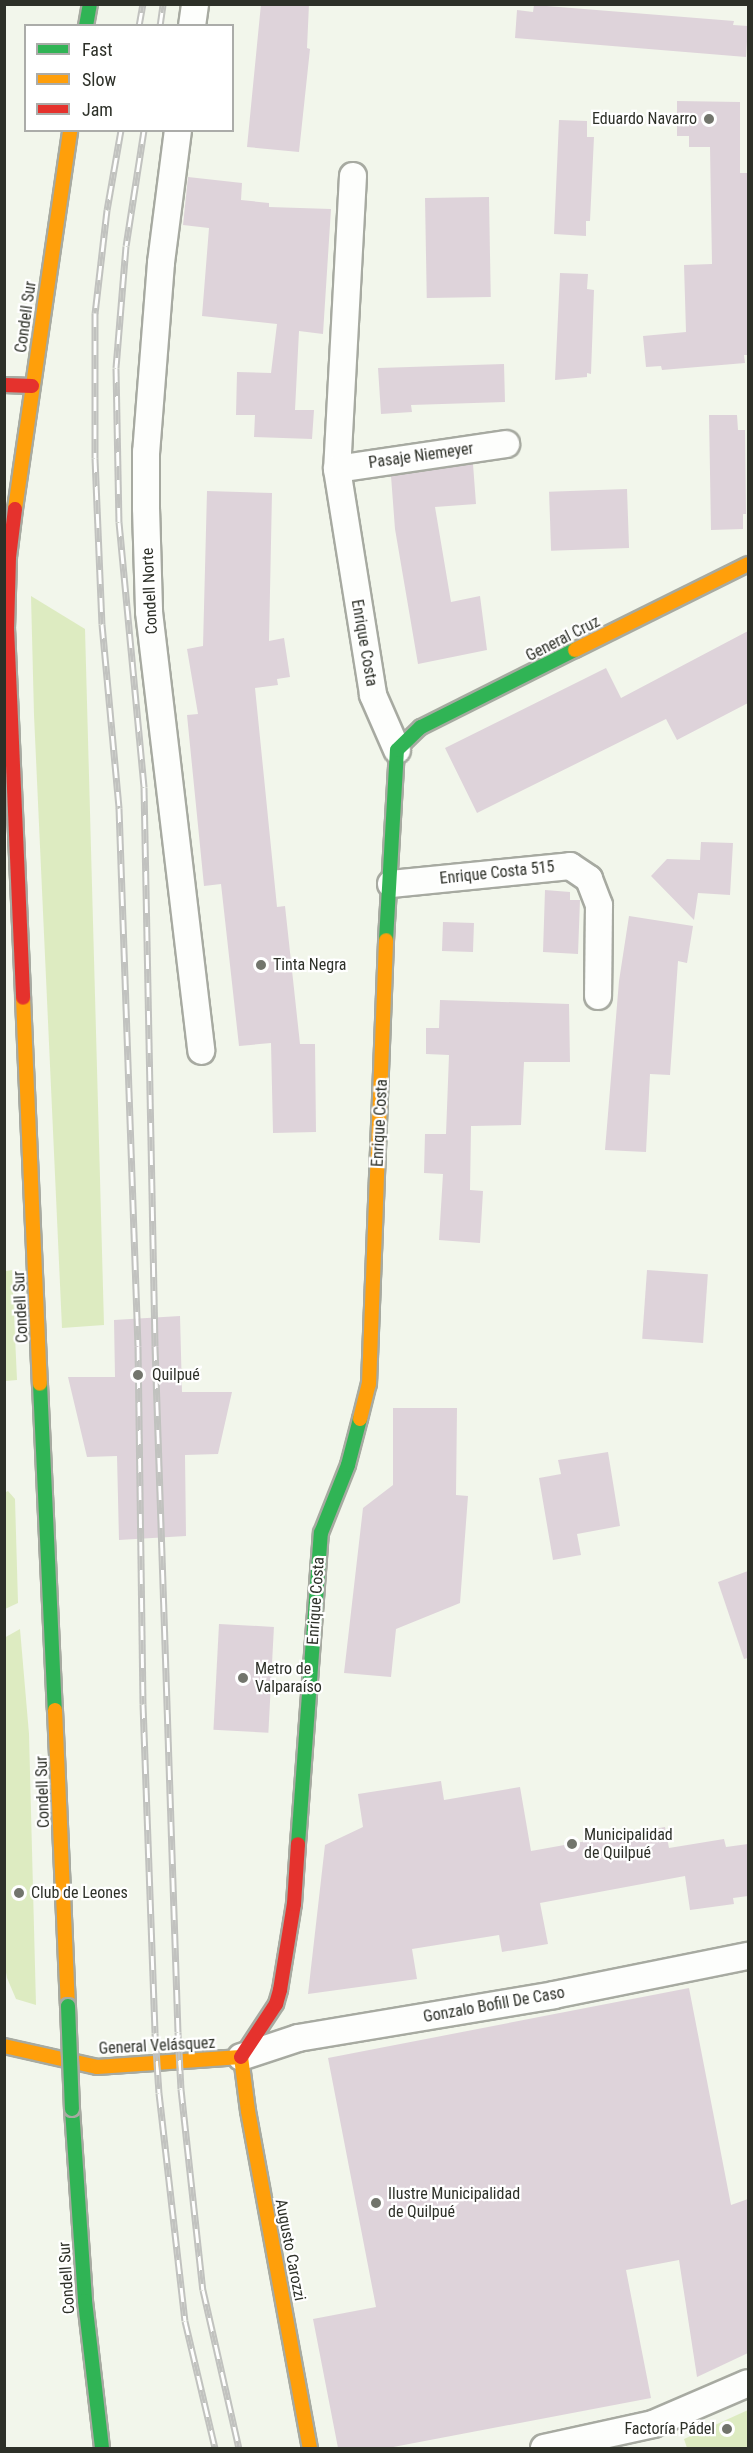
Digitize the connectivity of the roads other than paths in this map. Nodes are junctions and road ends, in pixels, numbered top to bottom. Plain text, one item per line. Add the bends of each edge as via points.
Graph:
1 (90, 4) edge
2 (195, 4) edge
3 (86, 24) edge
4 (192, 24) edge
5 (70, 132) edge
6 (178, 132) edge
7 (353, 176) dead end
8 (4, 385) edge
9 (32, 386) junction
10 (506, 444) dead end
11 (337, 469) junction
12 (748, 564) edge
13 (397, 750) junction
14 (391, 884) junction
15 (598, 996) dead end
16 (201, 1051) dead end
17 (748, 1956) edge
18 (4, 2046) edge
19 (241, 2057) junction
20 (748, 2383) edge
21 (102, 2448) edge
22 (310, 2448) edge
23 (544, 2448) edge

1 - 3 street
2 - 4 street
5 - 9 street, Condell Sur
6 - 16 street, Condell Norte via 161,262 146,452 146,508 149,612
7 - 11 street, Enrique Costa
8 - 9 street
9 - 21 street, Condell Sur, bridge via 9,557 7,628 72,2109 85,2301
10 - 11 street, Pasaje Niemeyer
11 - 13 street, Enrique Costa via 373,695
12 - 13 street, General Cruz via 422,727
13 - 14 street, Enrique Costa
14 - 15 street, Enrique Costa 515 via 570,866 589,879 599,905
14 - 19 street, Enrique Costa via 369,1384 348,1465 321,1533 294,1904 280,1990 276,2004
17 - 19 street, Gonzalo Bofill De Caso via 554,1995 298,2038
18 - 19 street, General Velásquez via 97,2067
19 - 22 street, Augusto Carozzi
20 - 23 street via 653,2424

